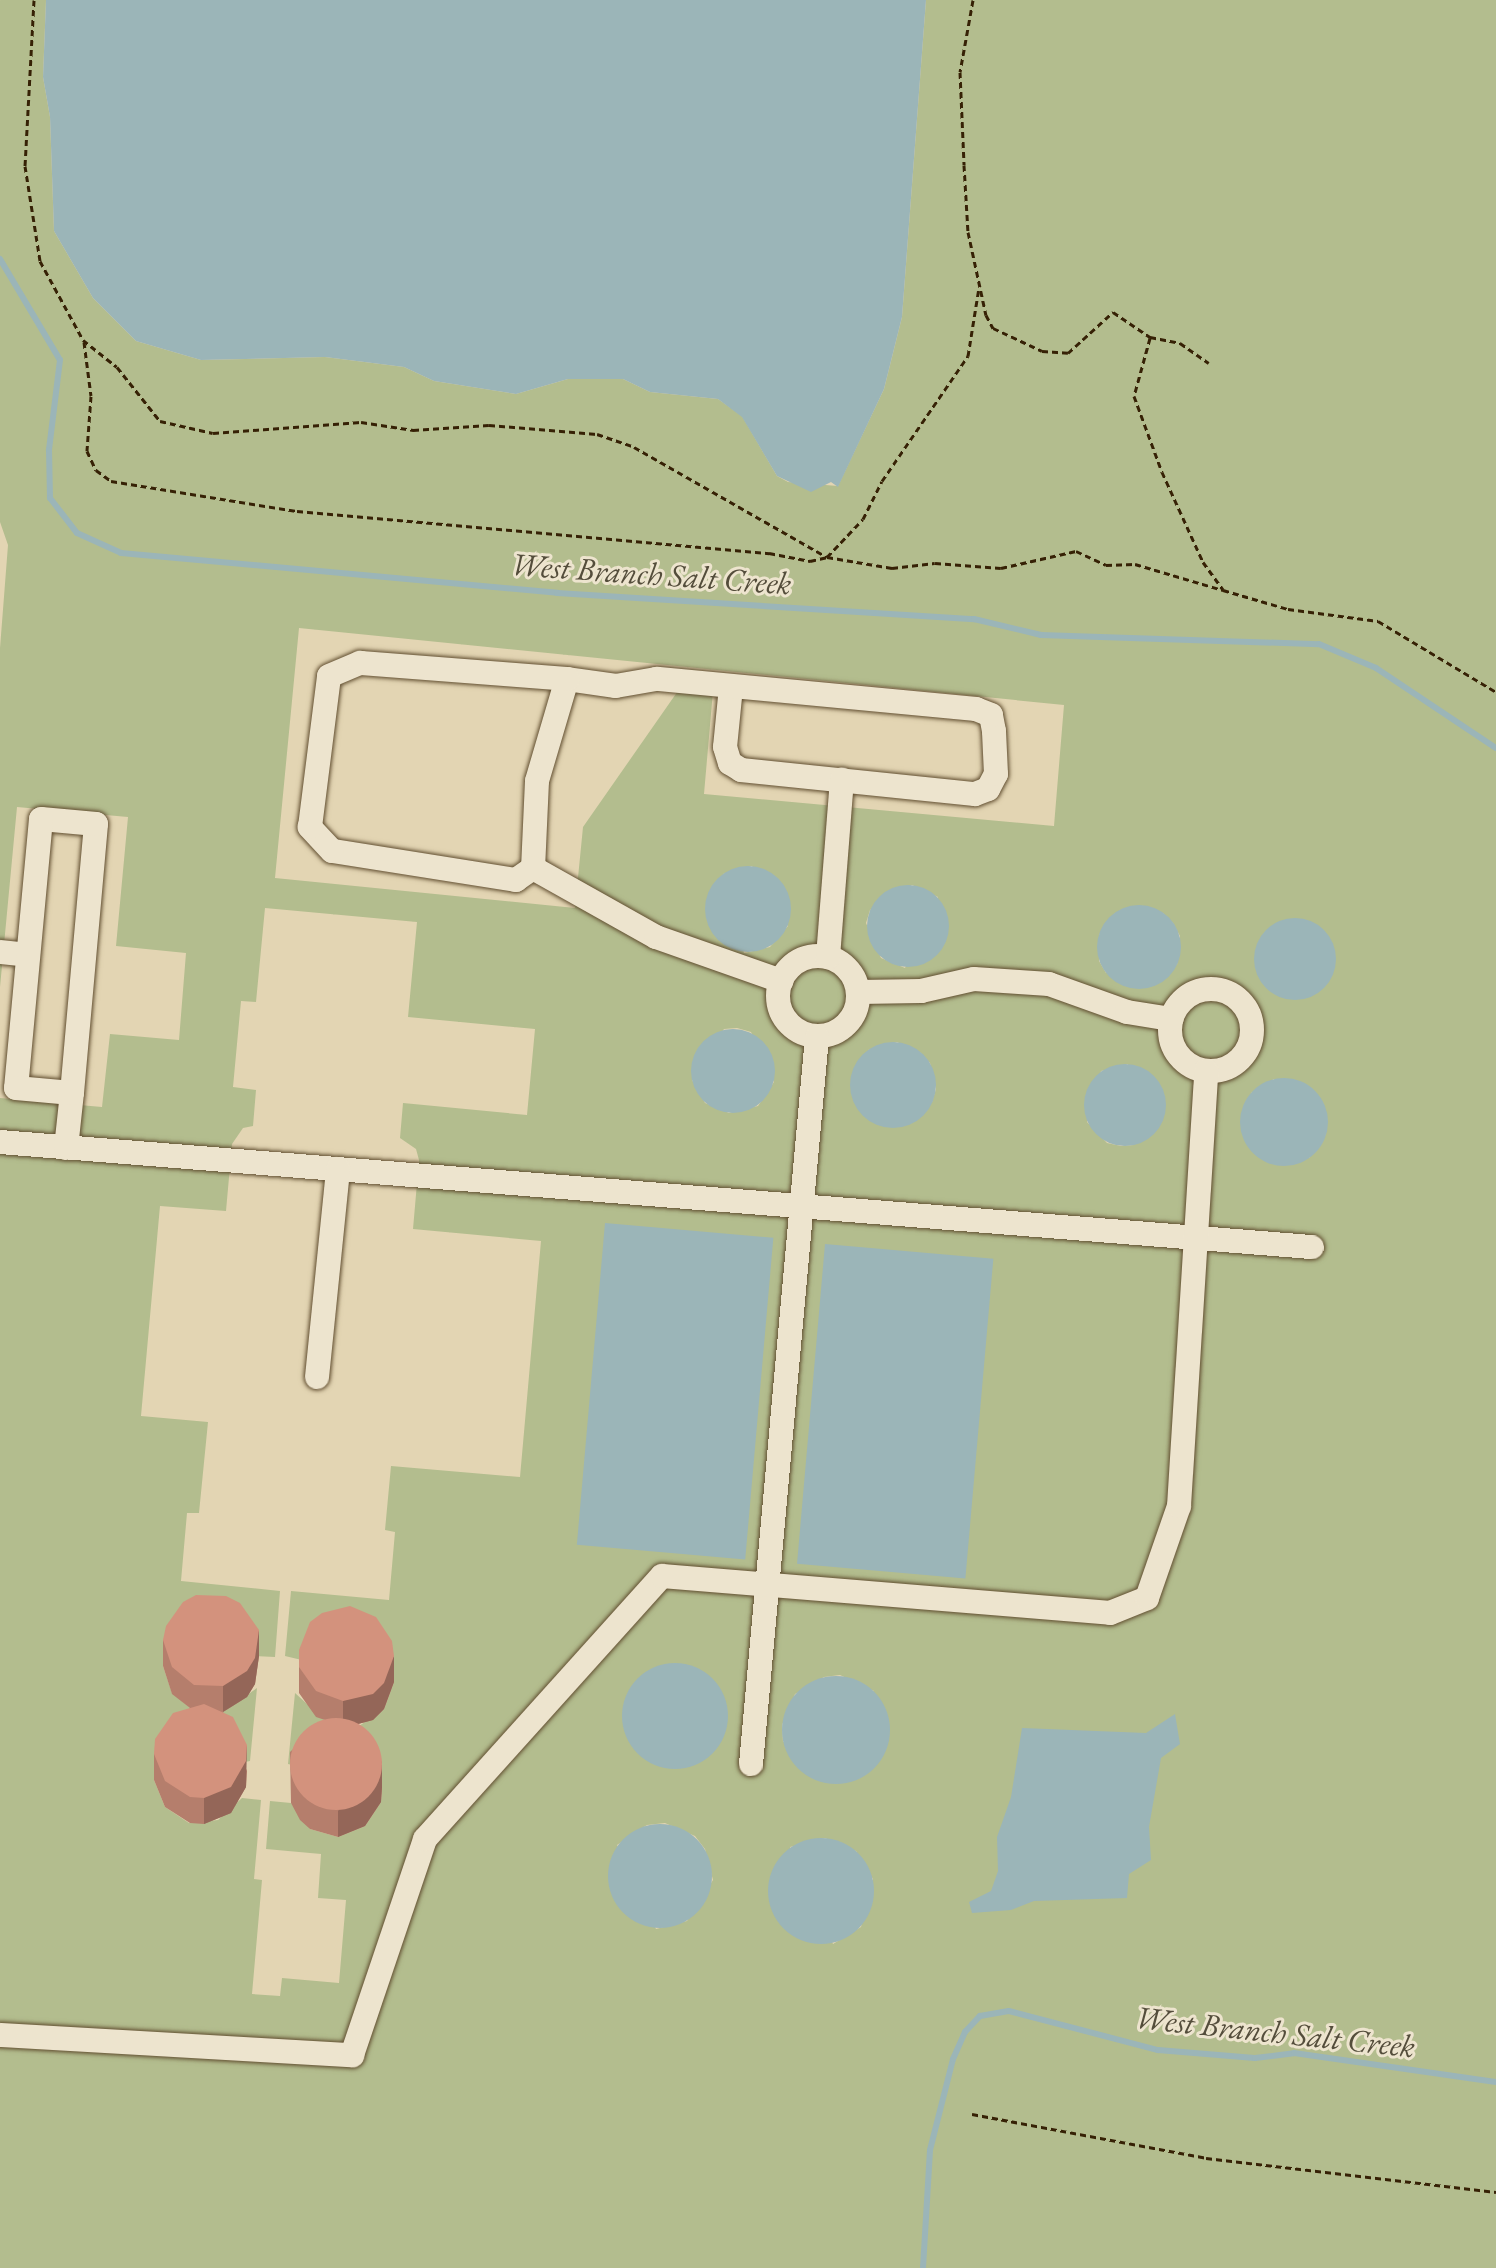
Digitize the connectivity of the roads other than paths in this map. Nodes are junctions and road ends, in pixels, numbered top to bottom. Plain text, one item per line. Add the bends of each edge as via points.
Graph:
1 (567, 679) junction
2 (731, 687) junction
3 (842, 780) junction
4 (533, 868) junction
5 (0, 952) edge
6 (28, 955) junction
7 (828, 957) junction
8 (781, 981) junction
9 (859, 992) junction
10 (1171, 1019) junction
11 (817, 1037) junction
12 (1206, 1071) junction
13 (72, 1093) junction
14 (0, 1142) edge
15 (66, 1148) junction
16 (338, 1169) junction
17 (803, 1206) junction
18 (1192, 1237) junction
19 (1312, 1247) dead end
20 (317, 1377) dead end
21 (768, 1585) junction
22 (751, 1764) dead end
23 (0, 2035) edge

1 - 2 street via 616,686 656,679
1 - 4 street via 537,781
1 - 4 street via 360,663 329,676 310,827 332,851 516,880
2 - 3 street via 725,747 730,763 741,770
2 - 3 street via 976,709 991,715 996,774 988,789 975,794
3 - 7 street
4 - 8 street via 656,937
5 - 6 street
6 - 13 street via 16,1088
6 - 13 street via 41,819 96,824
7 - 8 street via 797,961
7 - 9 street via 847,967
8 - 11 street via 779,1006 784,1018 793,1028
9 - 10 street via 921,991 974,979 1049,984 1127,1012
9 - 11 street via 852,1018 830,1035
10 - 12 street via 1173,1047 1193,1067
10 - 12 street via 1185,998 1210,989 1244,1005 1252,1030 1243,1055 1220,1070
11 - 17 street
12 - 18 street
13 - 15 street
14 - 15 street
15 - 16 street
16 - 17 street
16 - 20 street
17 - 18 street
17 - 21 street
18 - 19 street
18 - 21 street via 1179,1506 1147,1598 1110,1613
21 - 22 street
21 - 23 street via 662,1576 425,1839 352,2055

